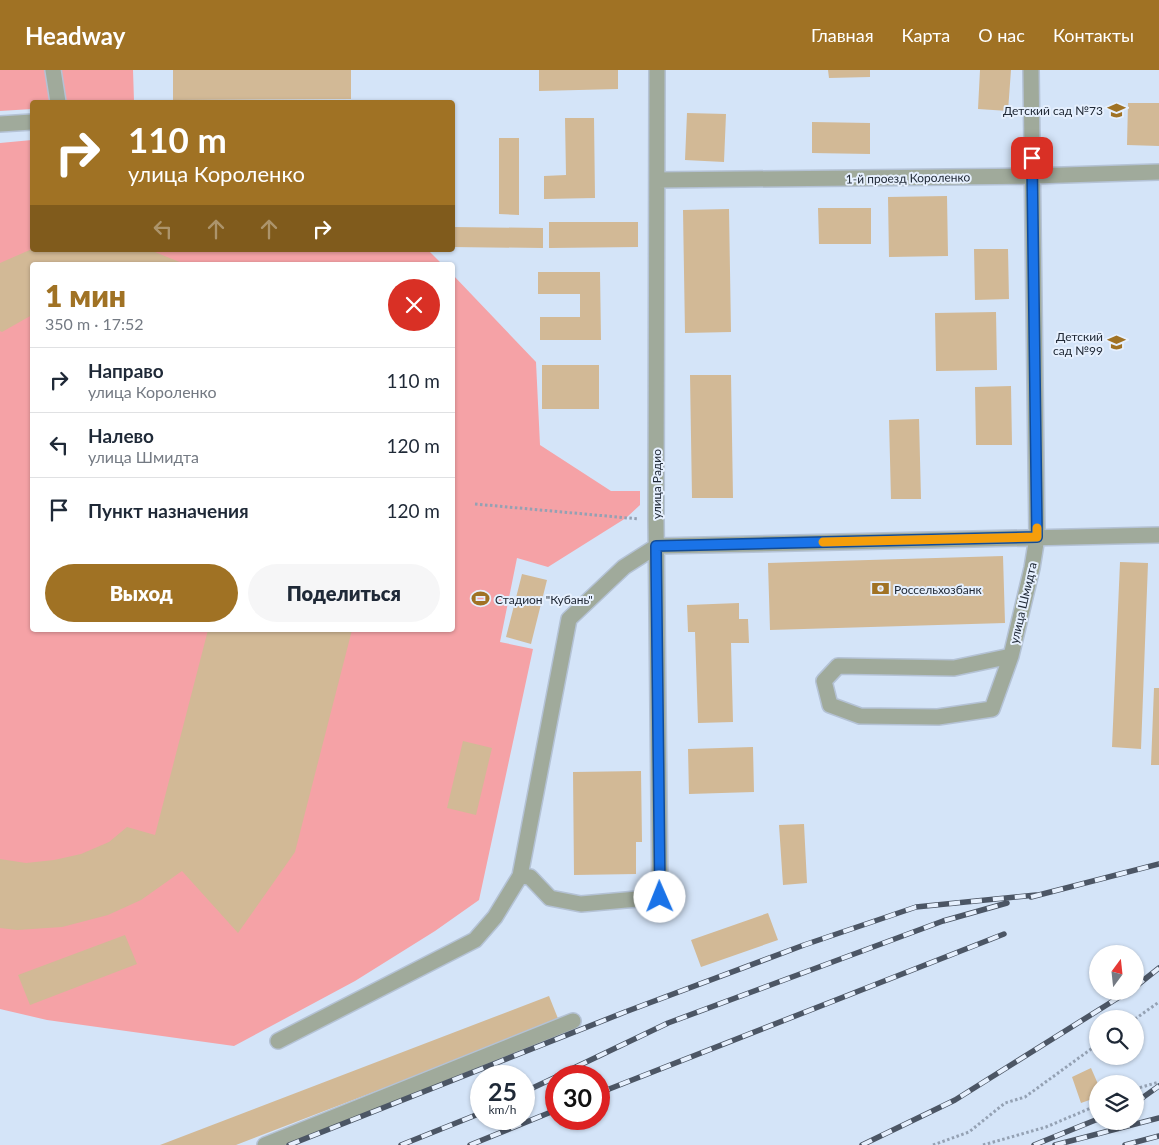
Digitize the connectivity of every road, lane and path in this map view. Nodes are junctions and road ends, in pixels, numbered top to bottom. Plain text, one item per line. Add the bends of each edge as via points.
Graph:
1 (52, 70) edge
2 (657, 70) edge
3 (1031, 70) edge
4 (58, 100) edge
5 (30, 122) edge
6 (0, 124) edge
7 (1159, 172) edge
8 (1033, 176) junction
9 (657, 180) junction
10 (475, 504) dead end
11 (656, 520) junction
12 (1159, 535) edge
13 (1037, 537) junction
14 (656, 546) junction
15 (1011, 656) junction
16 (520, 876) junction
17 (1159, 1002) edge
18 (1144, 1013) edge
19 (573, 1021) dead end
20 (278, 1041) dead end
21 (1089, 1051) edge
22 (1159, 1082) edge
23 (1144, 1086) edge
24 (1089, 1109) edge
25 (265, 1145) edge
26 (933, 1145) edge
27 (982, 1145) edge

1 - 4 street
2 - 9 street, улица Радио
3 - 8 street, улица Шмидта
5 - 6 street
7 - 8 street, 1-й проезд Короленко
8 - 9 street, 1-й проезд Короленко
8 - 13 street, улица Шмидта
9 - 11 street, улица Радио
10 - 11 path
11 - 14 street, улица Радио
12 - 13 street
13 - 14 street
13 - 15 street, улица Шмидта
14 - 16 street via 624,567 569,619
14 - 16 street, улица Радио via 660,897 581,904 550,898 530,878
15 - 15 street, улица Шмидта via 992,709 947,716 860,716 830,705 824,681 838,666 954,668
16 - 20 street via 495,918 475,940
17 - 18 path
19 - 25 street
21 - 26 path via 1025,1097 1005,1103 969,1132
22 - 23 path
24 - 27 path via 1046,1127

